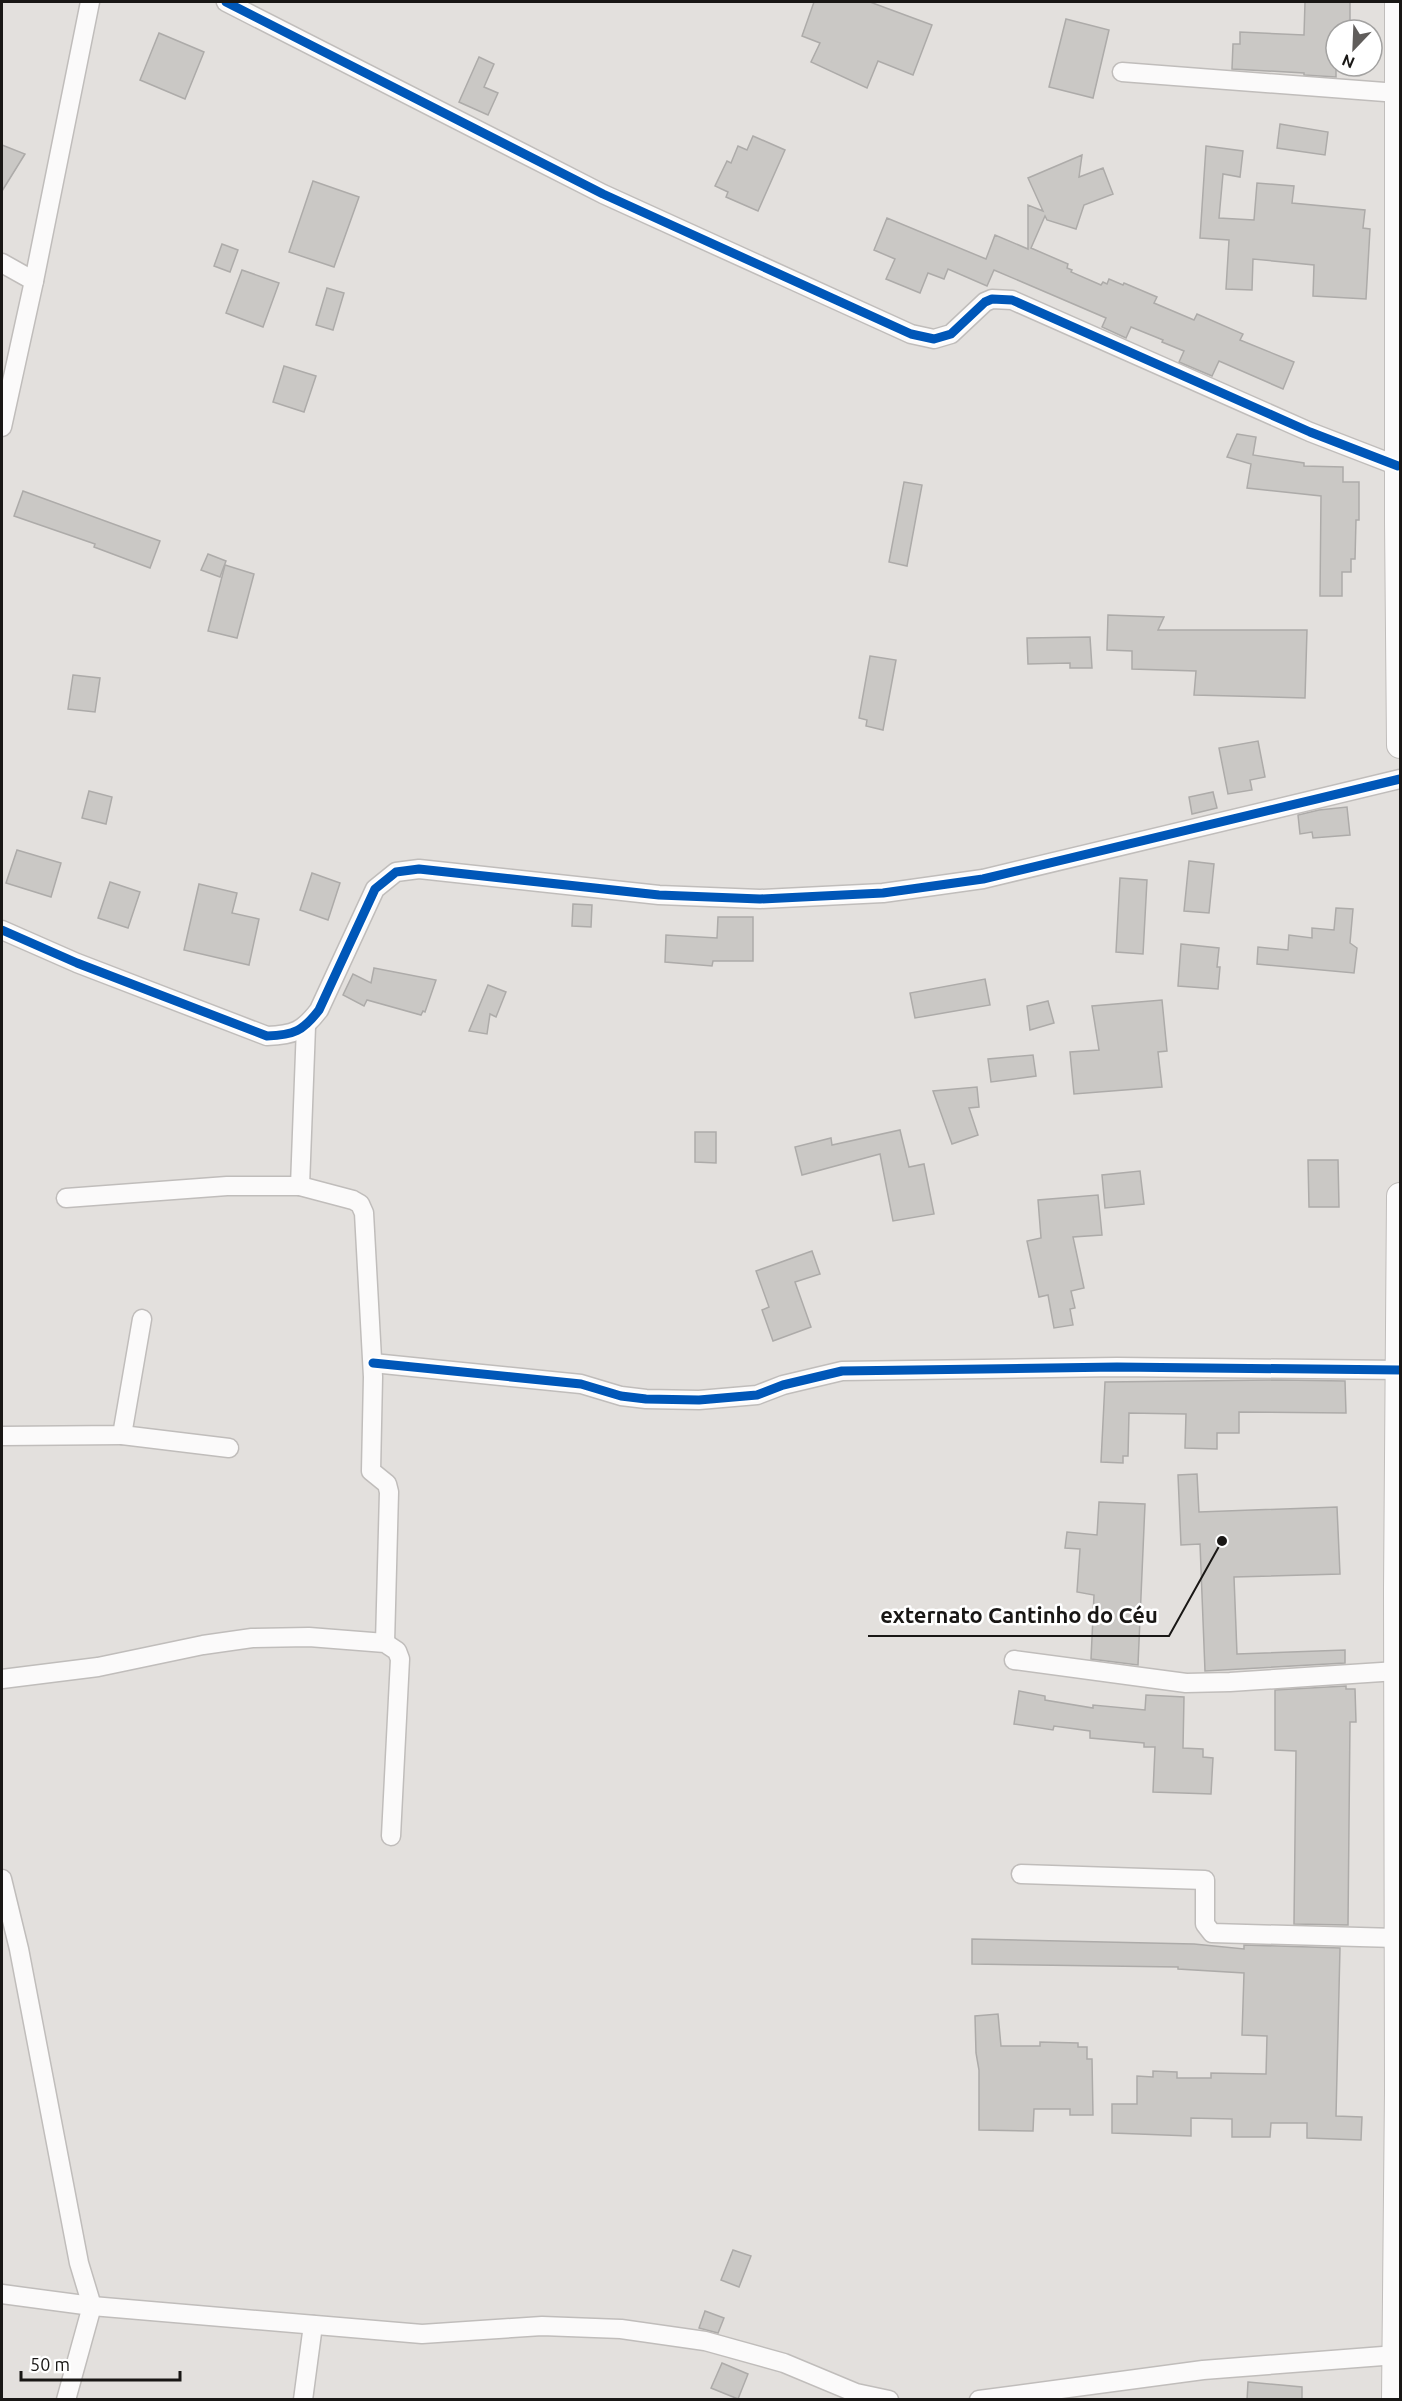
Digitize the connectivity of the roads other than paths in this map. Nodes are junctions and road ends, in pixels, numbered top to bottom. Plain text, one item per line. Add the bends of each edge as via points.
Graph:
1 (90, 2) edge
2 (226, 2) edge
3 (1399, 15) edge
4 (1122, 72) dead end
5 (1398, 93) junction
6 (2, 263) edge
7 (34, 281) junction
8 (2, 427) edge
9 (1398, 466) junction
10 (1399, 522) edge
11 (1400, 744) edge
12 (1401, 779) edge
13 (2, 930) edge
14 (306, 1026) junction
15 (300, 1186) junction
16 (1401, 1196) edge
17 (66, 1198) dead end
18 (142, 1319) dead end
19 (372, 1364) junction
20 (1400, 1370) edge
21 (122, 1435) junction
22 (2, 1436) edge
23 (229, 1448) dead end
24 (385, 1643) junction
25 (1014, 1660) dead end
26 (1397, 1671) junction
27 (2, 1678) edge
28 (391, 1836) dead end
29 (1021, 1874) dead end
30 (2, 1879) edge
31 (1396, 1938) junction
32 (10, 1949) edge
33 (1399, 2090) edge
34 (2, 2294) edge
35 (92, 2306) junction
36 (313, 2325) junction
37 (1396, 2355) junction
38 (855, 2396) edge
39 (66, 2400) edge
40 (303, 2400) edge
41 (889, 2400) edge
42 (979, 2400) edge
43 (1395, 2400) edge

1 - 7 street
2 - 9 street via 603,194 911,334 934,339 951,334 985,302 1012,300 1310,432
3 - 5 main road
4 - 5 street
5 - 9 main road
6 - 7 street
7 - 8 street
9 - 10 main road
10 - 11 main road
12 - 14 street via 983,879 883,894 760,899 658,895 419,869 396,872 375,889 319,1010
13 - 14 street via 267,1036 288,1036
14 - 15 street
15 - 17 street via 227,1186
15 - 19 street via 353,1200 364,1212
16 - 20 main road
18 - 21 street
19 - 20 street via 581,1384 629,1397 699,1400 757,1395 842,1371 1117,1367
19 - 24 street via 371,1471 387,1484 389,1492
20 - 26 main road
21 - 22 street
21 - 23 street
24 - 27 street via 309,1637 252,1638 98,1667
24 - 28 street via 397,1651 400,1659
25 - 26 street via 1186,1683
26 - 31 main road
29 - 31 street via 1205,1880 1205,1924 1212,1933
30 - 32 street
31 - 33 main road
32 - 35 street
33 - 37 main road
34 - 35 street
35 - 36 street
35 - 39 street
36 - 38 street via 422,2334 542,2326 621,2329 705,2340 784,2363
36 - 40 street
37 - 42 street via 1203,2370
37 - 43 main road
38 - 41 street

